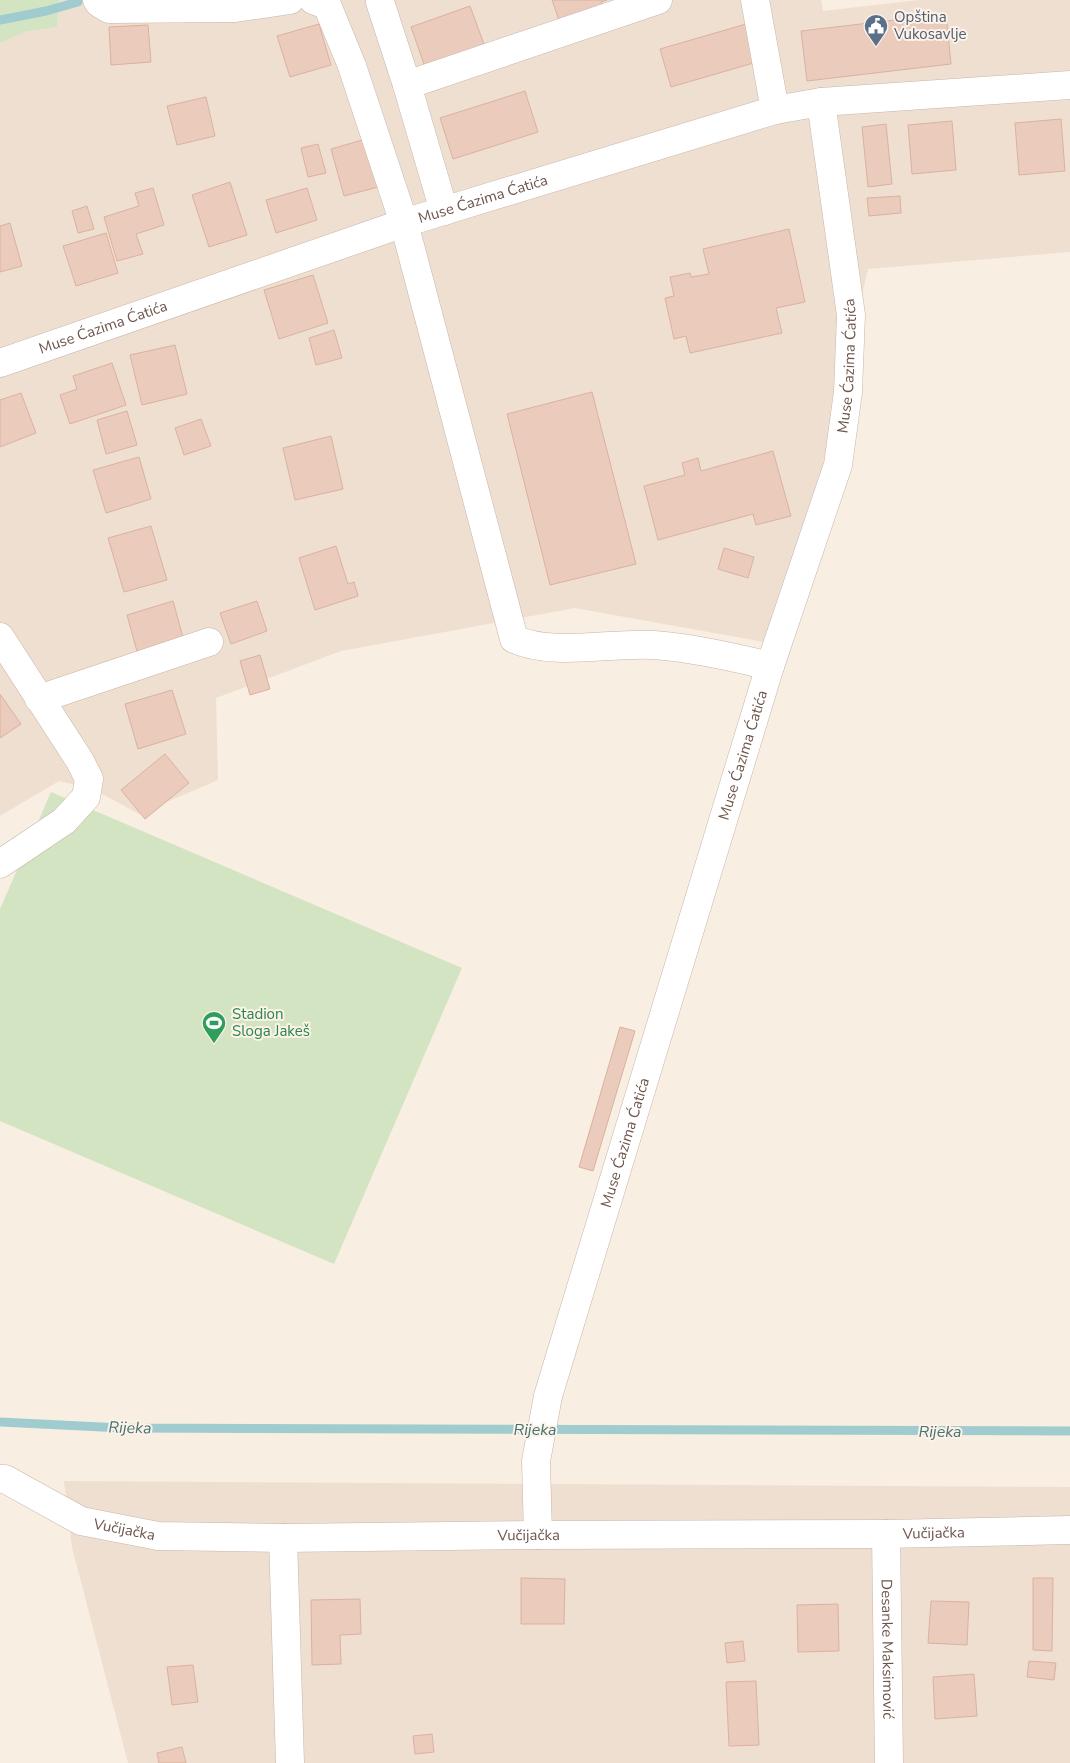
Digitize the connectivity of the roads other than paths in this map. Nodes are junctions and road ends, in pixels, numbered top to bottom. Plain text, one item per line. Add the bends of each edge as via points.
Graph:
1 (97, 0) edge
2 (290, 0) edge
3 (313, 0) edge
4 (658, 0) edge
5 (755, 0) edge
6 (380, 2) dead end
7 (407, 85) junction
8 (1070, 85) edge
9 (821, 102) junction
10 (775, 110) junction
11 (444, 211) junction
12 (404, 223) junction
13 (0, 364) edge
14 (0, 638) edge
15 (209, 642) dead end
16 (770, 666) junction
17 (39, 699) junction
18 (0, 864) edge
19 (0, 1479) edge
20 (1070, 1530) edge
21 (886, 1534) junction
22 (538, 1535) junction
23 (283, 1538) junction
24 (290, 1763) edge
25 (889, 1763) edge

1 - 2 street via 109,9 119,9 235,8
3 - 12 street, Muse Ćazima Ćatića via 327,5 338,30
4 - 7 street
5 - 10 street
6 - 7 street
7 - 11 street
8 - 9 street, Muse Ćazima Ćatića
9 - 10 street, Muse Ćazima Ćatića
9 - 16 street, Muse Ćazima Ćatića via 851,315 848,392 838,465
10 - 11 street, Muse Ćazima Ćatića
11 - 12 street, Muse Ćazima Ćatića
12 - 13 street, Muse Ćazima Ćatića
12 - 16 street via 514,639 528,645 564,647 653,645 712,652
14 - 17 street
15 - 17 street
16 - 22 street, Muse Ćazima Ćatića via 548,1396 536,1461
17 - 18 street via 89,779 86,797 64,821
19 - 23 street, Vučijačka via 81,1521 158,1536
20 - 21 street, Vučijačka
21 - 22 street, Vučijačka
21 - 25 street, Desanke Maksimović
22 - 23 street, Vučijačka
23 - 24 street

